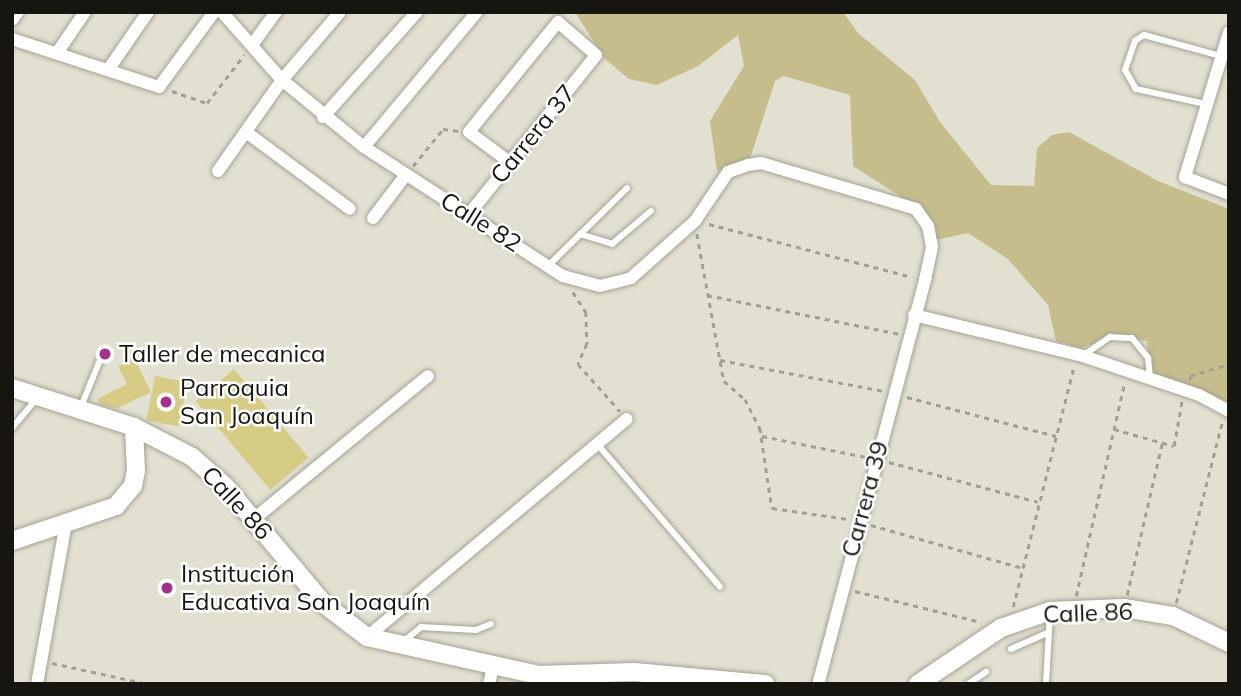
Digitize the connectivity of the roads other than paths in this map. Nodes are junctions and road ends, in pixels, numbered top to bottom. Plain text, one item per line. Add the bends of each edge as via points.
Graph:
1 (18, 12) edge
2 (85, 12) edge
3 (148, 12) edge
4 (214, 12) edge
5 (222, 12) edge
6 (276, 12) edge
7 (340, 12) edge
8 (417, 12) edge
9 (477, 12) edge
10 (12, 20) edge
11 (1229, 32) edge
12 (12, 39) edge
13 (252, 45) junction
14 (57, 53) junction
15 (1225, 57) edge
16 (108, 70) junction
17 (282, 80) junction
18 (1208, 104) junction
19 (323, 117) junction
20 (246, 132) junction
21 (364, 148) junction
22 (508, 161) junction
23 (748, 165) joint
24 (218, 171) dead end
25 (405, 176) junction
26 (627, 188) dead end
27 (1229, 194) edge
28 (350, 209) dead end
29 (651, 211) dead end
30 (470, 213) junction
31 (373, 218) dead end
32 (580, 234) junction
33 (548, 265) junction
34 (914, 315) junction
35 (102, 355) dead end
36 (1079, 356) junction
37 (428, 376) dead end
38 (1150, 378) junction
39 (12, 388) edge
40 (38, 397) junction
41 (1227, 409) edge
42 (79, 411) junction
43 (627, 419) road end
44 (134, 427) junction
45 (12, 428) edge
46 (597, 445) junction
47 (254, 519) junction
48 (66, 523) junction
49 (12, 541) edge
50 (720, 587) dead end
51 (1050, 611) junction
52 (491, 624) dead end
53 (1047, 633) junction
54 (367, 637) junction
55 (1229, 643) edge
56 (401, 646) junction
57 (1011, 649) dead end
58 (986, 672) dead end
59 (491, 676) edge
60 (541, 679) edge
61 (926, 681) edge
62 (37, 684) edge
63 (765, 684) edge
64 (818, 684) edge
65 (968, 684) edge
66 (1046, 684) edge

1 - 10 street
2 - 14 street
3 - 16 street
4 - 16 street via 159,87
5 - 13 street, Calle 82
6 - 13 street
7 - 17 street
8 - 19 street
9 - 21 street
11 - 15 street
12 - 14 street
13 - 17 street, Calle 82
14 - 16 street
15 - 18 street
15 - 18 lane via 1144,35 1135,41 1125,70 1136,89
17 - 19 street, Calle 82
17 - 20 street
18 - 27 street via 1185,177
19 - 21 street, Calle 82
20 - 24 street
20 - 28 street
21 - 25 street, Calle 82
22 - 22 street, Carrera 37 via 596,55 558,22 469,132
22 - 30 street, Carrera 37
23 - 33 street, Calle 82 via 728,172 695,221 631,278 600,286 563,276
23 - 34 street, Carrera 39 via 761,163 916,209 928,226 932,247
25 - 30 street, Calle 82
25 - 31 street
26 - 32 lane
29 - 32 lane via 612,244
30 - 33 street, Calle 82
32 - 33 lane
34 - 36 street
34 - 64 street, Carrera 39
35 - 42 lane
36 - 38 street
36 - 38 lane via 1110,337 1132,338 1148,358
37 - 47 street
38 - 41 street
39 - 40 main road, Calle 86
40 - 42 main road, Calle 86
40 - 45 lane
42 - 44 main road, Calle 86
43 - 46 street
44 - 47 main road, Calle 86 via 192,457
44 - 48 main road via 133,486 116,506
46 - 50 lane
46 - 54 street
47 - 54 main road, Calle 86 via 324,604
48 - 49 main road
48 - 62 street
51 - 53 lane
51 - 55 main road, Calle 86 via 1124,608 1173,616
51 - 61 main road, Calle 86 via 1001,628
52 - 56 lane via 476,631 421,627
53 - 57 lane
53 - 66 lane
54 - 56 main road, Calle 86
56 - 59 main road, Calle 86
58 - 65 lane
59 - 60 main road, Calle 86
60 - 63 main road, Calle 86 via 635,672

